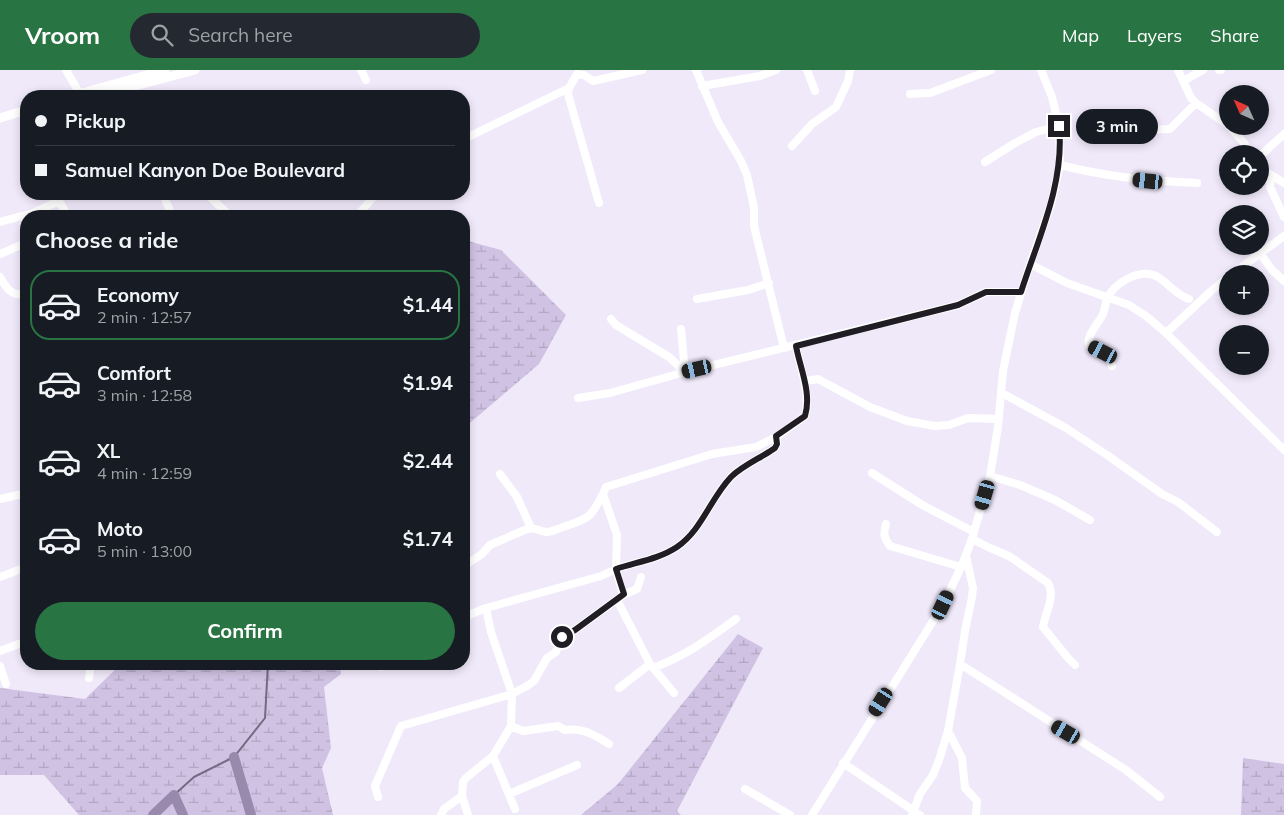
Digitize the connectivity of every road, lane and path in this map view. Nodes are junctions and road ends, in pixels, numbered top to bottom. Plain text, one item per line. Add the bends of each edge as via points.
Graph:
1 (66, 70) edge
2 (165, 70) edge
3 (195, 70) edge
4 (361, 70) edge
5 (642, 70) edge
6 (696, 70) edge
7 (776, 70) edge
8 (807, 70) edge
9 (850, 70) edge
10 (991, 70) edge
11 (1042, 70) edge
12 (1178, 70) edge
13 (1203, 70) edge
14 (366, 80) dead end
15 (1183, 81) junction
16 (702, 86) junction
17 (569, 88) junction
18 (74, 90) edge
19 (94, 90) edge
20 (120, 90) edge
21 (815, 91) dead end
22 (910, 94) dead end
23 (1196, 104) junction
24 (20, 112) edge
25 (0, 118) edge
26 (20, 118) edge
27 (1219, 120) edge
28 (0, 124) edge
29 (1059, 126) junction
30 (1145, 130) dead end
31 (1284, 134) edge
32 (1236, 135) edge
33 (470, 136) edge
34 (1245, 145) edge
35 (792, 146) dead end
36 (1269, 148) edge
37 (985, 162) dead end
38 (1060, 166) junction
39 (1271, 176) joint
40 (1284, 182) edge
41 (1197, 183) dead end
42 (53, 200) edge
43 (213, 200) edge
44 (371, 200) edge
45 (599, 202) dead end
46 (38, 210) edge
47 (224, 210) edge
48 (362, 210) edge
49 (20, 217) edge
50 (1284, 217) edge
51 (0, 222) edge
52 (1284, 236) edge
53 (20, 246) edge
54 (1269, 247) edge
55 (0, 254) edge
56 (1259, 255) edge
57 (1261, 255) edge
58 (1030, 264) junction
59 (1245, 265) edge
60 (0, 277) edge
61 (1284, 281) edge
62 (769, 283) junction
63 (1219, 285) edge
64 (1021, 292) junction
65 (20, 294) edge
66 (1107, 298) junction
67 (696, 299) dead end
68 (1189, 299) dead end
69 (611, 319) dead end
70 (681, 329) dead end
71 (1166, 333) junction
72 (796, 346) junction
73 (784, 348) junction
74 (1112, 366) dead end
75 (685, 372) junction
76 (805, 381) junction
77 (1002, 393) junction
78 (578, 398) dead end
79 (999, 419) junction
80 (776, 436) junction
81 (1284, 450) edge
82 (872, 473) dead end
83 (500, 474) dead end
84 (990, 476) junction
85 (20, 494) edge
86 (603, 494) junction
87 (0, 499) edge
88 (1090, 520) dead end
89 (886, 524) dead end
90 (531, 528) junction
91 (1217, 532) dead end
92 (973, 536) junction
93 (966, 556) junction
94 (470, 562) edge
95 (961, 567) junction
96 (20, 569) edge
97 (616, 569) junction
98 (0, 577) edge
99 (641, 577) dead end
100 (624, 594) junction
101 (617, 600) junction
102 (486, 608) junction
103 (470, 615) edge
104 (736, 619) dead end
105 (20, 644) edge
106 (0, 651) edge
107 (960, 664) junction
108 (1075, 665) dead end
109 (0, 666) edge
110 (651, 666) junction
111 (90, 670) edge
112 (89, 678) dead end
113 (6, 684) dead end
114 (619, 688) dead end
115 (674, 693) dead end
116 (512, 694) junction
117 (511, 726) junction
118 (948, 731) junction
119 (610, 744) dead end
120 (493, 756) junction
121 (842, 764) junction
122 (577, 765) dead end
123 (745, 789) dead end
124 (509, 794) junction
125 (462, 796) junction
126 (378, 797) dead end
127 (1160, 797) dead end
128 (515, 809) dead end
129 (915, 814) edge
130 (440, 815) edge
131 (468, 815) edge
132 (790, 815) edge
133 (812, 815) edge
134 (976, 815) edge

1 - 18 street
2 - 19 main road
3 - 20 main road
4 - 14 street
5 - 17 street via 593,82 577,74
6 - 16 street
7 - 16 street
8 - 21 street
9 - 35 street via 836,106 812,124
10 - 22 street via 930,92
11 - 29 street
12 - 15 street
13 - 15 street
15 - 23 street
16 - 62 street via 747,175 754,226
17 - 33 street
17 - 45 street
23 - 27 street
23 - 30 street via 1170,129
24 - 25 main road
26 - 28 main road
29 - 37 street via 1036,132
29 - 38 street
31 - 36 street
32 - 34 street
38 - 41 street via 1148,181
38 - 58 street via 1051,204
39 - 40 street
39 - 50 street via 1270,187
42 - 46 street
43 - 47 street
44 - 48 street
49 - 51 street
52 - 54 street
53 - 55 street
56 - 59 street
57 - 61 street
58 - 64 street
58 - 66 street
60 - 65 street via 12,292
62 - 67 street
62 - 73 street
63 - 71 street
64 - 72 street via 986,292 958,305
64 - 77 street via 1008,343
66 - 68 street via 1129,278 1142,273 1157,276
66 - 71 street via 1133,308
66 - 74 street via 1088,342 1108,356
69 - 75 street via 669,357
70 - 75 street
71 - 81 street
72 - 73 street
72 - 76 street
73 - 75 street
75 - 78 street via 610,393
76 - 79 street via 818,379 870,407 907,421 935,426 968,418
76 - 80 street via 805,416
77 - 79 street
77 - 91 street via 1066,428 1178,502
79 - 84 street
80 - 86 street via 756,447 712,454 612,484 604,489
80 - 97 street via 775,448 731,477 690,537 662,556
82 - 92 street
83 - 90 street
84 - 88 street via 1064,504
84 - 92 street
85 - 87 street
86 - 90 street via 592,514 581,522 547,532
86 - 97 street via 616,535
89 - 95 street via 885,540 890,546
90 - 94 street via 490,545
92 - 93 street
92 - 108 street via 1048,583 1052,598 1044,627
93 - 95 street
93 - 107 street via 973,588
95 - 121 street via 943,605
96 - 98 street
97 - 100 street
97 - 102 street
99 - 100 street via 637,589
100 - 101 street
101 - 110 street
101 - 116 street via 575,630 564,634 556,652 547,658 534,681
102 - 103 street
102 - 116 street
104 - 110 street via 690,652
105 - 106 street
107 - 118 street
107 - 127 street via 1126,770
109 - 113 street
110 - 114 street
110 - 115 street
111 - 112 street
116 - 117 street
116 - 126 street via 401,726 375,786
117 - 119 street via 523,732 558,726 565,730 575,728
117 - 120 street
118 - 129 street via 933,775 920,794
118 - 134 street via 962,758 965,788 977,800
120 - 124 street
120 - 125 street via 463,782
121 - 129 street
121 - 133 street
122 - 124 street
123 - 132 street
124 - 128 street
125 - 130 street
125 - 131 street

